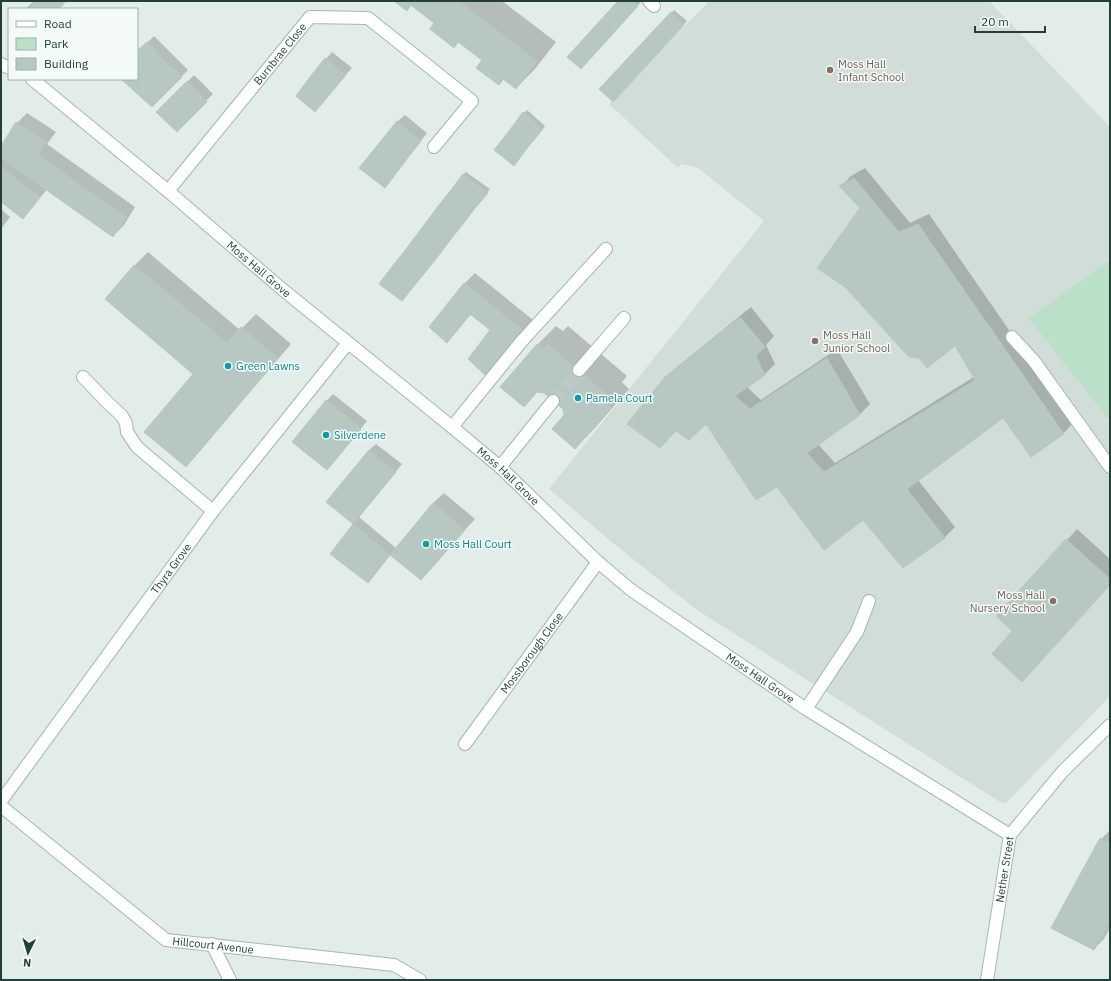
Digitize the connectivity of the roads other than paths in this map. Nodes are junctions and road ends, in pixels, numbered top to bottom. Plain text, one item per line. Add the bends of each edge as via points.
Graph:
1 (33, 80) edge
2 (434, 147) dead end
3 (168, 192) junction
4 (606, 249) dead end
5 (624, 318) dead end
6 (1012, 337) dead end
7 (348, 343) junction
8 (579, 370) tunnel mouth
9 (83, 377) dead end
10 (553, 401) tunnel mouth
11 (452, 427) junction
12 (1110, 467) edge
13 (500, 468) junction
14 (213, 511) junction
15 (598, 562) junction
16 (869, 601) dead end
17 (806, 709) junction
18 (1110, 725) edge
19 (464, 744) dead end
20 (1, 801) edge
21 (1, 806) edge
22 (1010, 835) junction
23 (212, 944) junction
24 (230, 980) edge
25 (420, 980) edge
26 (987, 980) edge

1 - 3 street, Moss Hall Grove
2 - 3 street, Burnbrae Close via 472,101 368,18 310,17
3 - 7 street, Moss Hall Grove
4 - 11 street via 521,342
5 - 8 street
6 - 12 street via 1034,362
7 - 11 street, Moss Hall Grove
7 - 14 street, Thyra Grove
9 - 14 street via 122,416 127,432 137,447
10 - 13 street
11 - 13 street, Moss Hall Grove
13 - 15 street, Moss Hall Grove
14 - 20 street, Thyra Grove
15 - 17 street, Moss Hall Grove via 632,590
15 - 19 street, Mossborough Close
16 - 17 street via 857,632
17 - 22 street, Moss Hall Grove
18 - 22 street, Nether Street via 1064,771
21 - 23 street, Hillcourt Avenue via 166,940
22 - 26 street, Nether Street
23 - 24 street
23 - 25 street, Hillcourt Avenue via 394,965

